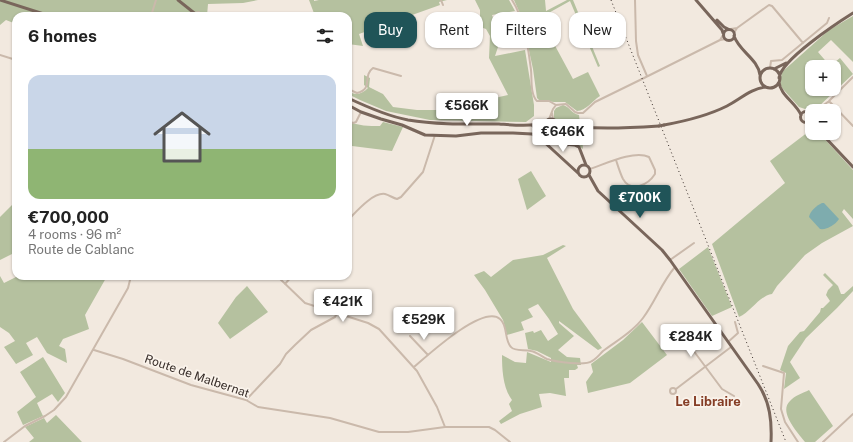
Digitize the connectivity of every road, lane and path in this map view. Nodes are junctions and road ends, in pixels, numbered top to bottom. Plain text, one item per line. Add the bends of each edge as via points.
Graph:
1 (0, 0) edge
2 (156, 0) edge
3 (178, 0) edge
4 (441, 0) edge
5 (512, 0) edge
6 (635, 0) edge
7 (696, 0) edge
8 (443, 5) dead end
9 (705, 10) junction
10 (38, 12) edge
11 (152, 12) edge
12 (192, 12) edge
13 (853, 13) edge
14 (829, 18) dead end
15 (738, 28) junction
16 (729, 29) junction
17 (723, 34) junction
18 (734, 35) junction
19 (726, 39) junction
20 (720, 40) junction
21 (730, 40) junction
22 (802, 44) junction
23 (743, 50) junction
24 (0, 55) edge
25 (12, 59) edge
26 (790, 61) junction
27 (756, 64) junction
28 (770, 69) junction
29 (760, 75) junction
30 (402, 76) dead end
31 (647, 76) junction
32 (853, 77) edge
33 (780, 78) junction
34 (760, 79) junction
35 (779, 82) junction
36 (766, 87) junction
37 (772, 88) junction
38 (352, 91) edge
39 (753, 91) junction
40 (784, 93) junction
41 (352, 100) edge
42 (829, 102) junction
43 (825, 104) edge
44 (556, 105) junction
45 (352, 106) edge
46 (362, 112) junction
47 (805, 113) edge
48 (802, 114) junction
49 (551, 119) junction
50 (352, 122) edge
51 (805, 122) edge
52 (545, 123) junction
53 (521, 125) junction
54 (853, 126) edge
55 (556, 127) junction
56 (545, 129) junction
57 (550, 132) junction
58 (435, 136) junction
59 (555, 138) junction
60 (828, 140) edge
61 (583, 159) junction
62 (616, 160) junction
63 (586, 165) junction
64 (571, 167) junction
65 (580, 167) junction
66 (853, 167) edge
67 (590, 169) junction
68 (578, 173) junction
69 (589, 175) junction
70 (585, 177) junction
71 (591, 181) junction
72 (352, 216) edge
73 (694, 243) dead end
74 (670, 260) junction
75 (675, 266) junction
76 (130, 280) edge
77 (281, 280) edge
78 (288, 280) edge
79 (285, 284) junction
80 (338, 313) junction
81 (735, 322) dead end
82 (410, 336) dead end
83 (687, 342) dead end
84 (728, 342) junction
85 (731, 347) junction
86 (94, 350) junction
87 (428, 355) junction
88 (705, 366) junction
89 (763, 366) dead end
90 (414, 367) junction
91 (676, 389) dead end
92 (734, 396) dead end
93 (246, 400) junction
94 (853, 414) edge
95 (445, 427) junction
96 (4, 442) edge
97 (510, 442) edge
98 (771, 442) edge
99 (798, 442) edge
100 (823, 442) edge

1 - 10 main road
2 - 11 street
3 - 12 main road
4 - 8 street
5 - 44 street via 521,20 534,96 537,101
6 - 31 street via 638,55
7 - 9 main road
9 - 16 main road
9 - 17 main road
13 - 26 main road via 828,29
14 - 22 street via 827,23
15 - 16 street
15 - 18 street
15 - 22 street via 769,5
16 - 17 main road
16 - 18 main road
17 - 19 main road
17 - 20 street
18 - 21 main road
18 - 23 main road
19 - 20 street
19 - 21 main road
20 - 31 street
21 - 23 main road
22 - 28 street via 782,60 771,61
23 - 27 main road
24 - 25 street
26 - 28 main road via 776,69
26 - 33 main road via 781,71
27 - 28 main road
27 - 29 main road
28 - 29 main road
28 - 33 main road via 778,72
29 - 34 main road
30 - 38 street via 373,68 368,74 365,90 358,93
31 - 44 street via 595,102 583,113 575,112 566,104
32 - 42 street
33 - 35 main road
34 - 36 main road
34 - 39 main road
35 - 37 main road
35 - 40 main road
36 - 37 main road
36 - 39 main road
37 - 40 main road
39 - 55 main road, bridge via 714,112 659,126
40 - 48 main road
41 - 53 main road via 382,113 422,122
42 - 43 street
42 - 54 street
44 - 49 street
45 - 46 main road
46 - 50 street via 356,122
46 - 58 main road
47 - 48 main road
48 - 51 main road via 802,121
49 - 52 main road
49 - 55 main road
52 - 53 main road
52 - 56 main road
53 - 56 main road
55 - 57 main road
55 - 59 main road
56 - 57 main road
57 - 59 main road
58 - 64 main road via 528,133 542,140
58 - 72 street via 423,172 401,197 397,199 386,194 378,194
59 - 61 main road via 560,144 579,147
60 - 66 main road
61 - 63 main road
61 - 65 main road
62 - 62 street via 645,155 649,157 655,174 643,185 629,185 623,179
62 - 67 street
63 - 65 main road
63 - 67 main road
64 - 65 main road
64 - 68 main road
65 - 68 main road
67 - 69 main road
68 - 70 main road
69 - 70 main road
69 - 71 main road
70 - 71 main road
71 - 74 main road via 598,191
73 - 74 street
74 - 75 main road
75 - 84 main road
75 - 87 street via 642,320 591,362 549,360 532,351 514,350 508,343 503,322 500,318 491,316 474,322
76 - 86 street
77 - 79 street
78 - 79 street
79 - 80 street via 305,302
80 - 90 street via 380,329
80 - 93 street via 295,344
81 - 84 street via 738,333
82 - 87 street
83 - 88 street
84 - 85 main road
85 - 88 street
85 - 98 main road via 766,399 770,416
86 - 93 street, Route de Malbernat via 191,385
86 - 96 street via 60,405
87 - 90 street
88 - 91 street
88 - 92 street via 722,388
89 - 99 street via 784,373 781,410 785,422
90 - 95 street via 437,407
93 - 95 street, Route de Malbernat via 258,407 330,418 379,432 408,432
94 - 100 street
95 - 97 street, Route de Malbernat via 489,427

